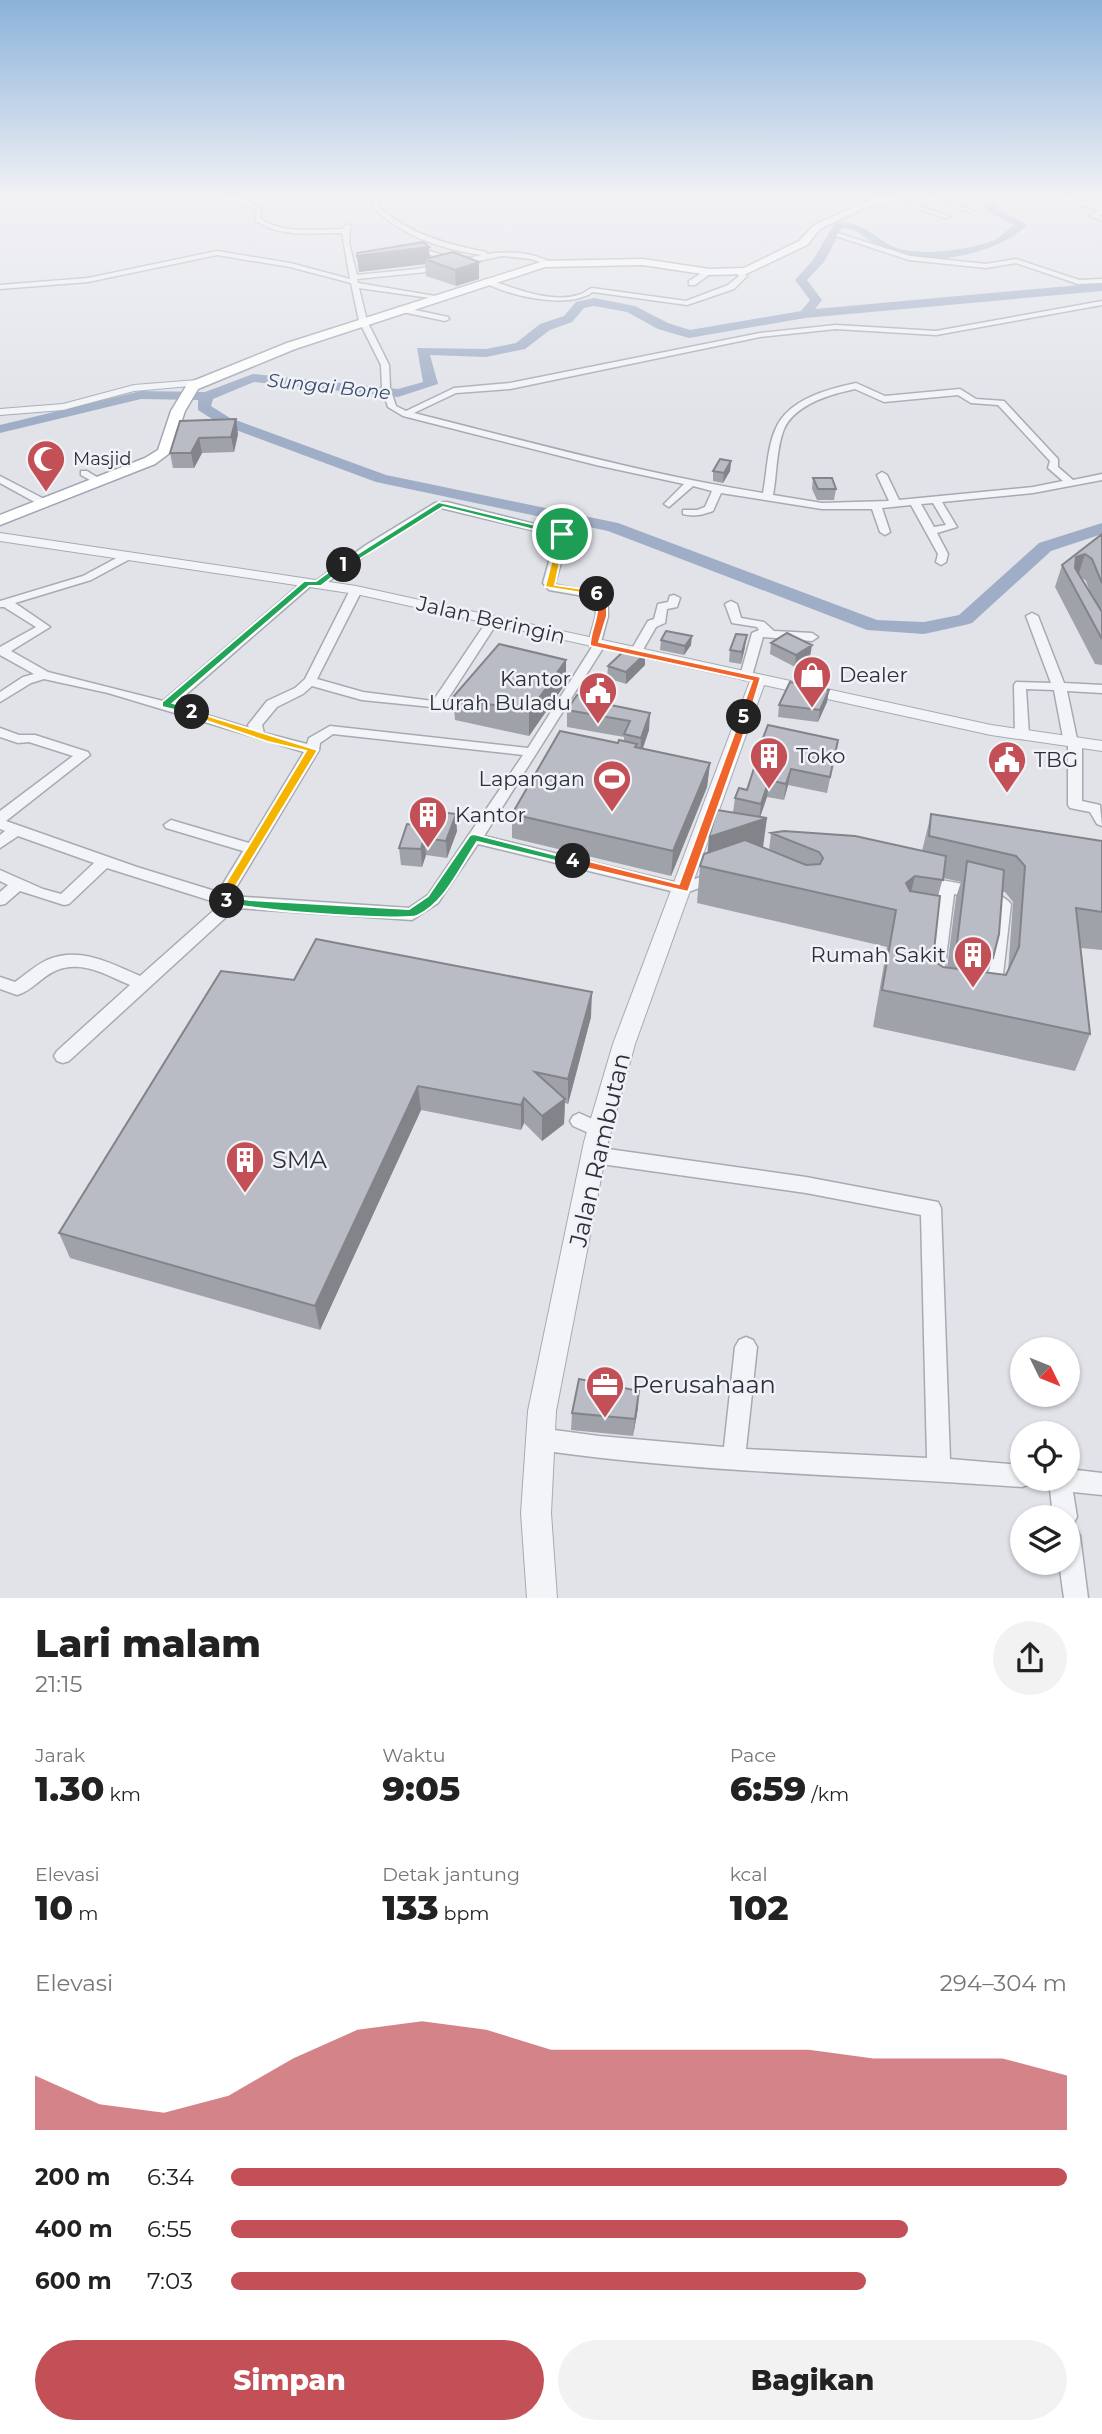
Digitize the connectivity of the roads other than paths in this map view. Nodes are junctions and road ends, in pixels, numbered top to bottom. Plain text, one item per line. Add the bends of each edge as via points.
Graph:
1 (138, 270) edge
2 (309, 270) edge
3 (352, 270) edge
4 (424, 270) edge
5 (471, 270) edge
6 (525, 270) edge
7 (693, 270) edge
8 (750, 270) edge
9 (1041, 270) edge
10 (474, 271) edge
11 (709, 272) junction
12 (738, 272) junction
13 (488, 278) junction
14 (355, 281) junction
15 (1102, 281) edge
16 (692, 283) dead end
17 (0, 287) edge
18 (437, 297) junction
19 (1102, 303) edge
20 (401, 309) junction
21 (445, 319) dead end
22 (363, 321) junction
23 (926, 322) dead end
24 (949, 332) junction
25 (195, 385) junction
26 (0, 412) edge
27 (406, 414) junction
28 (84, 473) dead end
29 (882, 475) dead end
30 (1102, 477) edge
31 (0, 479) edge
32 (100, 482) junction
33 (691, 483) junction
34 (1072, 484) junction
35 (718, 489) junction
36 (767, 498) junction
37 (936, 500) junction
38 (915, 502) junction
39 (44, 503) junction
40 (895, 503) junction
41 (669, 504) dead end
42 (876, 505) junction
43 (687, 512) dead end
44 (0, 520) edge
45 (931, 531) junction
46 (884, 532) dead end
47 (0, 537) edge
48 (126, 556) junction
49 (941, 562) dead end
50 (313, 583) junction
51 (356, 590) junction
52 (674, 598) dead end
53 (3, 604) edge
54 (731, 604) dead end
55 (1032, 615) dead end
56 (493, 620) junction
57 (771, 634) junction
58 (812, 637) dead end
59 (596, 645) junction
60 (636, 652) junction
61 (44, 675) junction
62 (752, 678) junction
63 (310, 681) junction
64 (1059, 686) junction
65 (1102, 689) edge
66 (0, 698) edge
67 (166, 705) junction
68 (0, 732) edge
69 (258, 735) junction
70 (1022, 735) junction
71 (1073, 743) junction
72 (541, 744) junction
73 (1102, 746) edge
74 (312, 750) junction
75 (0, 818) edge
76 (1102, 821) edge
77 (0, 824) edge
78 (171, 825) dead end
79 (16, 830) junction
80 (474, 838) junction
81 (0, 843) edge
82 (253, 849) junction
83 (105, 861) junction
84 (726, 873) edge
85 (0, 876) edge
86 (907, 878) edge
87 (19, 884) junction
88 (947, 886) junction
89 (683, 889) junction
90 (0, 900) edge
91 (228, 901) junction
92 (0, 983) edge
93 (142, 984) junction
94 (946, 999) edge
95 (983, 1006) edge
96 (64, 1056) dead end
97 (594, 1155) junction
98 (746, 1347) dead end
99 (539, 1439) junction
100 (734, 1460) junction
101 (939, 1469) junction
102 (1010, 1475) edge
103 (1080, 1481) edge
104 (1102, 1484) edge
105 (1073, 1575) edge
106 (542, 1598) edge
107 (1076, 1598) edge

1 - 17 street via 88,280
2 - 14 street
3 - 14 street
4 - 14 street
5 - 10 street
6 - 13 main road
7 - 11 main road
8 - 12 main road
9 - 15 street via 1078,282
11 - 12 main road
11 - 16 street
12 - 13 street via 743,275 738,282 687,303 592,290 566,300 547,295 535,298
13 - 18 main road
14 - 18 street
14 - 22 street
18 - 20 main road
19 - 24 street
20 - 21 street
20 - 22 main road
22 - 25 main road
22 - 27 street via 386,367 390,401
23 - 24 street
24 - 27 street via 830,327 760,335 510,386 454,391
25 - 26 street via 134,388 63,407
25 - 32 main road via 180,406 164,452
27 - 33 street
28 - 32 street
29 - 40 street
30 - 34 street
31 - 39 street
32 - 39 main road
33 - 35 street
33 - 41 street
34 - 36 street via 1053,468 1055,461 1003,404 974,401 960,392 884,399 856,386 811,402 785,419
34 - 37 street
35 - 36 street
35 - 43 street via 709,509
36 - 42 street via 822,506
37 - 38 street
37 - 45 street via 952,527
38 - 40 street
38 - 45 street
39 - 44 main road
40 - 42 street
42 - 46 street
45 - 49 street via 943,554
47 - 48 street, Jalan Beringin
48 - 50 street, Jalan Beringin
48 - 53 street via 87,578
50 - 51 street, Jalan Beringin
50 - 59 street via 439,505 447,505 562,534 549,583 553,588 599,594 602,616
50 - 67 street
51 - 56 street, Jalan Beringin
51 - 63 street
52 - 60 street via 673,605 662,607 659,624 652,623
53 - 61 street via 44,627 2,651
54 - 57 street via 736,621 760,624
55 - 64 street
56 - 59 street, Jalan Beringin
56 - 63 street via 437,705 362,696
57 - 58 street
57 - 62 street via 758,633
59 - 60 street, Jalan Beringin
59 - 72 street
60 - 62 street, Jalan Beringin
61 - 66 street
61 - 67 street
62 - 70 street, Jalan Beringin
62 - 89 street, Jalan Rambutan via 715,779
63 - 69 street via 261,714 255,725
64 - 65 street
64 - 70 street via 1020,685
64 - 71 street
67 - 69 street
68 - 75 street via 83,755
69 - 74 street
70 - 71 street, Jalan Beringin
71 - 73 street, Jalan Beringin
71 - 76 street via 1075,805 1095,808
72 - 74 street via 330,730 314,741
72 - 80 street
74 - 82 street
77 - 79 street
78 - 82 street
79 - 81 street
79 - 83 street
80 - 89 street
80 - 91 street via 433,900 412,914
82 - 91 street
83 - 87 street via 67,900
83 - 91 street
84 - 89 street
85 - 87 street
86 - 88 street
87 - 90 street
88 - 94 street via 936,926 933,996
88 - 95 street via 999,899 1003,904 995,985 990,1002
89 - 97 street, Jalan Rambutan via 590,1125
91 - 93 street
92 - 93 street via 18,989 51,965 88,960
93 - 96 street
97 - 99 street, Jalan Rambutan
97 - 101 street via 931,1208
98 - 100 street
99 - 100 street
99 - 106 street, Jalan Rambutan via 536,1513
100 - 101 street
101 - 102 street
103 - 104 street
105 - 107 street

